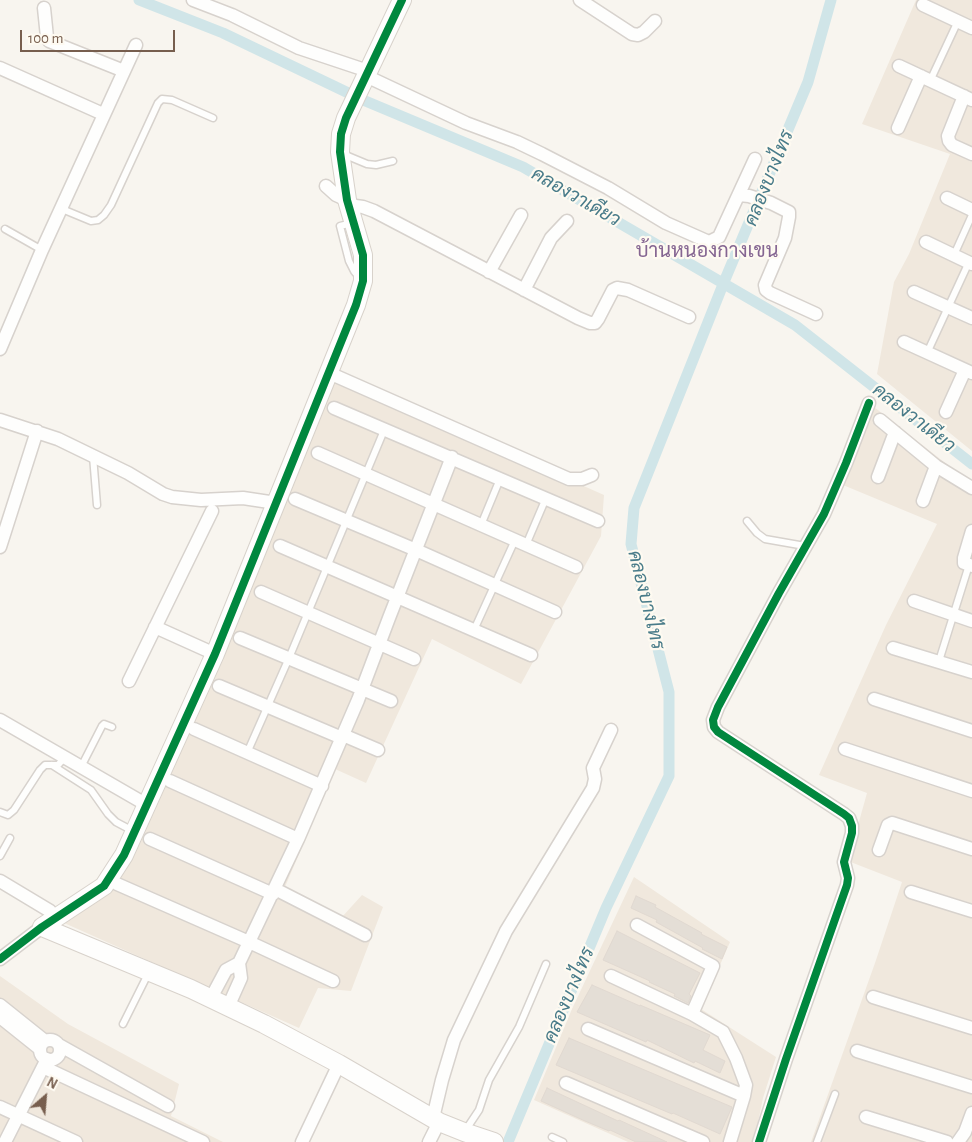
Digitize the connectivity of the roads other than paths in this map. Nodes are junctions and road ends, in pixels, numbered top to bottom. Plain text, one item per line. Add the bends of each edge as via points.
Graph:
1 (193, 0) edge
2 (402, 0) edge
3 (580, 0) edge
4 (923, 5) dead end
5 (44, 8) dead end
6 (656, 21) dead end
7 (958, 21) junction
8 (972, 28) edge
9 (136, 45) dead end
10 (898, 66) dead end
11 (0, 68) edge
12 (124, 71) junction
13 (365, 78) junction
14 (926, 78) junction
15 (968, 98) edge
16 (104, 114) junction
17 (212, 118) dead end
18 (898, 128) dead end
19 (340, 152) junction
20 (972, 154) edge
21 (755, 160) dead end
22 (393, 161) dead end
23 (326, 186) dead end
24 (744, 195) junction
25 (947, 198) dead end
26 (347, 202) junction
27 (62, 209) junction
28 (972, 210) edge
29 (521, 215) dead end
30 (972, 215) edge
31 (567, 221) dead end
32 (5, 229) dead end
33 (926, 242) dead end
34 (42, 250) junction
35 (954, 255) junction
36 (970, 263) edge
37 (489, 272) junction
38 (524, 290) junction
39 (914, 292) dead end
40 (948, 307) junction
41 (816, 314) dead end
42 (688, 317) dead end
43 (972, 318) edge
44 (5, 322) edge
45 (904, 342) dead end
46 (0, 349) edge
47 (927, 353) junction
48 (968, 372) edge
49 (329, 373) junction
50 (869, 403) dead end
51 (334, 408) dead end
52 (946, 412) dead end
53 (0, 420) edge
54 (880, 420) dead end
55 (385, 428) junction
56 (37, 432) junction
57 (895, 432) junction
58 (318, 453) dead end
59 (93, 456) junction
60 (452, 457) junction
61 (936, 466) junction
62 (365, 474) junction
63 (592, 475) dead end
64 (878, 477) dead end
65 (500, 478) junction
66 (972, 488) edge
67 (546, 498) junction
68 (296, 499) dead end
69 (923, 501) dead end
70 (276, 503) junction
71 (434, 504) junction
72 (97, 505) dead end
73 (212, 511) dead end
74 (347, 520) junction
75 (598, 521) dead end
76 (748, 522) dead end
77 (481, 525) junction
78 (972, 531) edge
79 (520, 542) junction
80 (280, 546) dead end
81 (805, 546) junction
82 (0, 547) edge
83 (416, 550) junction
84 (327, 566) junction
85 (971, 566) edge
86 (576, 567) dead end
87 (493, 584) junction
88 (261, 592) dead end
89 (398, 596) junction
90 (914, 602) dead end
91 (309, 612) junction
92 (554, 612) dead end
93 (955, 615) junction
94 (972, 621) edge
95 (155, 627) junction
96 (474, 630) junction
97 (240, 638) dead end
98 (380, 643) junction
99 (893, 648) dead end
100 (215, 654) junction
101 (531, 655) dead end
102 (289, 658) junction
103 (414, 659) dead end
104 (939, 662) junction
105 (972, 672) edge
106 (129, 681) dead end
107 (219, 686) dead end
108 (363, 688) junction
109 (874, 699) dead end
110 (391, 701) dead end
111 (268, 706) junction
112 (0, 720) edge
113 (112, 727) dead end
114 (194, 729) dead end
115 (611, 730) dead end
116 (972, 731) edge
117 (343, 737) junction
118 (845, 749) dead end
119 (378, 750) dead end
120 (248, 753) junction
121 (65, 757) junction
122 (52, 765) junction
123 (81, 767) junction
124 (170, 781) dead end
125 (322, 786) junction
126 (972, 791) edge
127 (146, 805) junction
128 (0, 812) edge
129 (142, 835) junction
130 (10, 838) dead end
131 (298, 839) junction
132 (972, 849) edge
133 (879, 850) dead end
134 (0, 856) edge
135 (0, 881) edge
136 (117, 884) dead end
137 (274, 892) junction
138 (912, 892) dead end
139 (972, 911) edge
140 (49, 922) junction
141 (637, 925) dead end
142 (365, 935) dead end
143 (249, 942) junction
144 (0, 959) edge
145 (239, 963) junction
146 (546, 964) dead end
147 (149, 972) junction
148 (611, 976) dead end
149 (333, 981) dead end
150 (211, 998) junction
151 (873, 998) dead end
152 (228, 1007) junction
153 (1, 1011) edge
154 (692, 1014) junction
155 (123, 1024) dead end
156 (972, 1028) edge
157 (588, 1029) dead end
158 (59, 1045) junction
159 (857, 1051) dead end
160 (44, 1054) junction
161 (339, 1064) junction
162 (566, 1083) dead end
163 (972, 1087) edge
164 (835, 1094) dead end
165 (744, 1096) junction
166 (0, 1106) edge
167 (168, 1106) dead end
168 (972, 1113) edge
169 (19, 1115) junction
170 (866, 1117) dead end
171 (436, 1120) junction
172 (464, 1132) junction
173 (552, 1137) dead end
174 (964, 1138) edge
175 (493, 1141) edge
176 (733, 1141) edge
177 (5, 1142) edge
178 (76, 1142) edge
179 (203, 1142) edge
180 (302, 1142) edge
181 (430, 1142) edge
182 (563, 1142) edge
183 (703, 1142) edge
184 (759, 1142) edge
185 (817, 1142) edge
186 (947, 1142) edge

1 - 13 street
2 - 13 street
3 - 6 street via 632,34 644,32
4 - 7 street
5 - 12 street via 49,41
7 - 8 street
7 - 14 lane
9 - 12 street
10 - 14 street
11 - 16 street
12 - 16 street
13 - 19 street via 346,118
13 - 24 street via 517,142 608,188 666,223 709,242 719,238
14 - 15 street
14 - 18 street
15 - 20 street via 948,136 952,145
16 - 27 street
17 - 27 lane via 172,100 162,99 104,215 91,221
19 - 22 lane via 367,164
19 - 26 street
21 - 24 street
23 - 26 street
24 - 41 street via 789,212 785,238 765,285 766,290
25 - 28 street
26 - 37 street via 374,211
26 - 49 street via 363,255 363,281
27 - 34 street
29 - 37 street
30 - 35 lane
31 - 38 street via 551,238
32 - 34 lane
33 - 35 street
34 - 44 street
35 - 36 street
36 - 40 lane
37 - 38 street
38 - 42 street via 590,323 595,323 617,288
39 - 40 street
40 - 43 street
40 - 47 lane
44 - 46 street
45 - 47 street
47 - 48 street
48 - 52 street
49 - 63 street via 569,479
49 - 70 street
50 - 81 street via 828,506
51 - 55 street
53 - 56 street
54 - 57 street
55 - 60 street
55 - 62 lane
56 - 59 street
56 - 82 street
57 - 61 street
57 - 64 street
58 - 62 street
59 - 70 street via 172,497 201,500 243,498
59 - 72 lane
60 - 65 street
60 - 71 street
61 - 66 street
61 - 69 street
62 - 71 street
62 - 74 lane
65 - 67 street
65 - 77 lane
67 - 75 street
67 - 79 lane
68 - 74 street
70 - 100 street
71 - 77 street
71 - 83 street
73 - 95 street
74 - 83 street
74 - 84 lane
76 - 81 lane via 765,539
77 - 79 street
78 - 85 street via 964,558 964,563
79 - 86 street
79 - 87 lane
80 - 84 street
81 - 184 street via 713,720 718,732 844,814 852,826 844,862 847,885
83 - 87 street
83 - 89 street
84 - 89 street
84 - 91 lane
85 - 93 lane
87 - 92 street
87 - 96 lane
88 - 91 street
89 - 96 street
89 - 98 street
90 - 93 street
91 - 98 street
91 - 102 lane
93 - 94 street
93 - 104 lane
95 - 100 street
95 - 106 street
96 - 101 street
97 - 102 street
98 - 103 street
98 - 108 street
99 - 104 street
100 - 127 street
102 - 108 street
102 - 111 lane
104 - 105 street
107 - 111 street
108 - 110 street
108 - 117 street
109 - 116 street
111 - 117 street
111 - 120 lane
112 - 121 street
113 - 123 lane via 102,726
114 - 120 street
115 - 171 street via 593,768 593,788 506,931 454,1040 442,1080
117 - 119 street
117 - 125 street
118 - 126 street
120 - 125 street
121 - 122 lane via 58,765
121 - 123 street
122 - 128 lane via 45,765 40,770 14,810 8,815
122 - 129 lane via 90,790 116,822
123 - 127 street
124 - 131 street
125 - 131 street
127 - 129 street
129 - 137 street
129 - 140 street via 104,886
130 - 134 lane
131 - 137 street
132 - 133 street via 892,823 888,825
135 - 140 street via 50,911
136 - 143 street
137 - 142 street
137 - 143 street
138 - 139 street
140 - 144 street
140 - 147 street
141 - 154 street via 713,966
143 - 145 street
143 - 149 street
145 - 150 street via 226,970
145 - 152 street via 241,978
146 - 172 lane via 519,1027 490,1080 479,1110
147 - 150 street
147 - 155 lane
148 - 154 street
150 - 152 street
151 - 156 street
152 - 161 street
153 - 160 street
154 - 165 street via 723,1032 746,1085
157 - 165 street
158 - 160 street via 50,1040
158 - 160 street via 60,1050 54,1058
158 - 167 street
159 - 163 street
160 - 169 street
160 - 179 street
161 - 171 street
161 - 180 street
162 - 183 street
164 - 185 lane
165 - 176 street
166 - 169 street
168 - 174 street
169 - 177 street
169 - 178 street
170 - 186 street
171 - 172 street
171 - 181 street
172 - 175 street
173 - 182 lane

